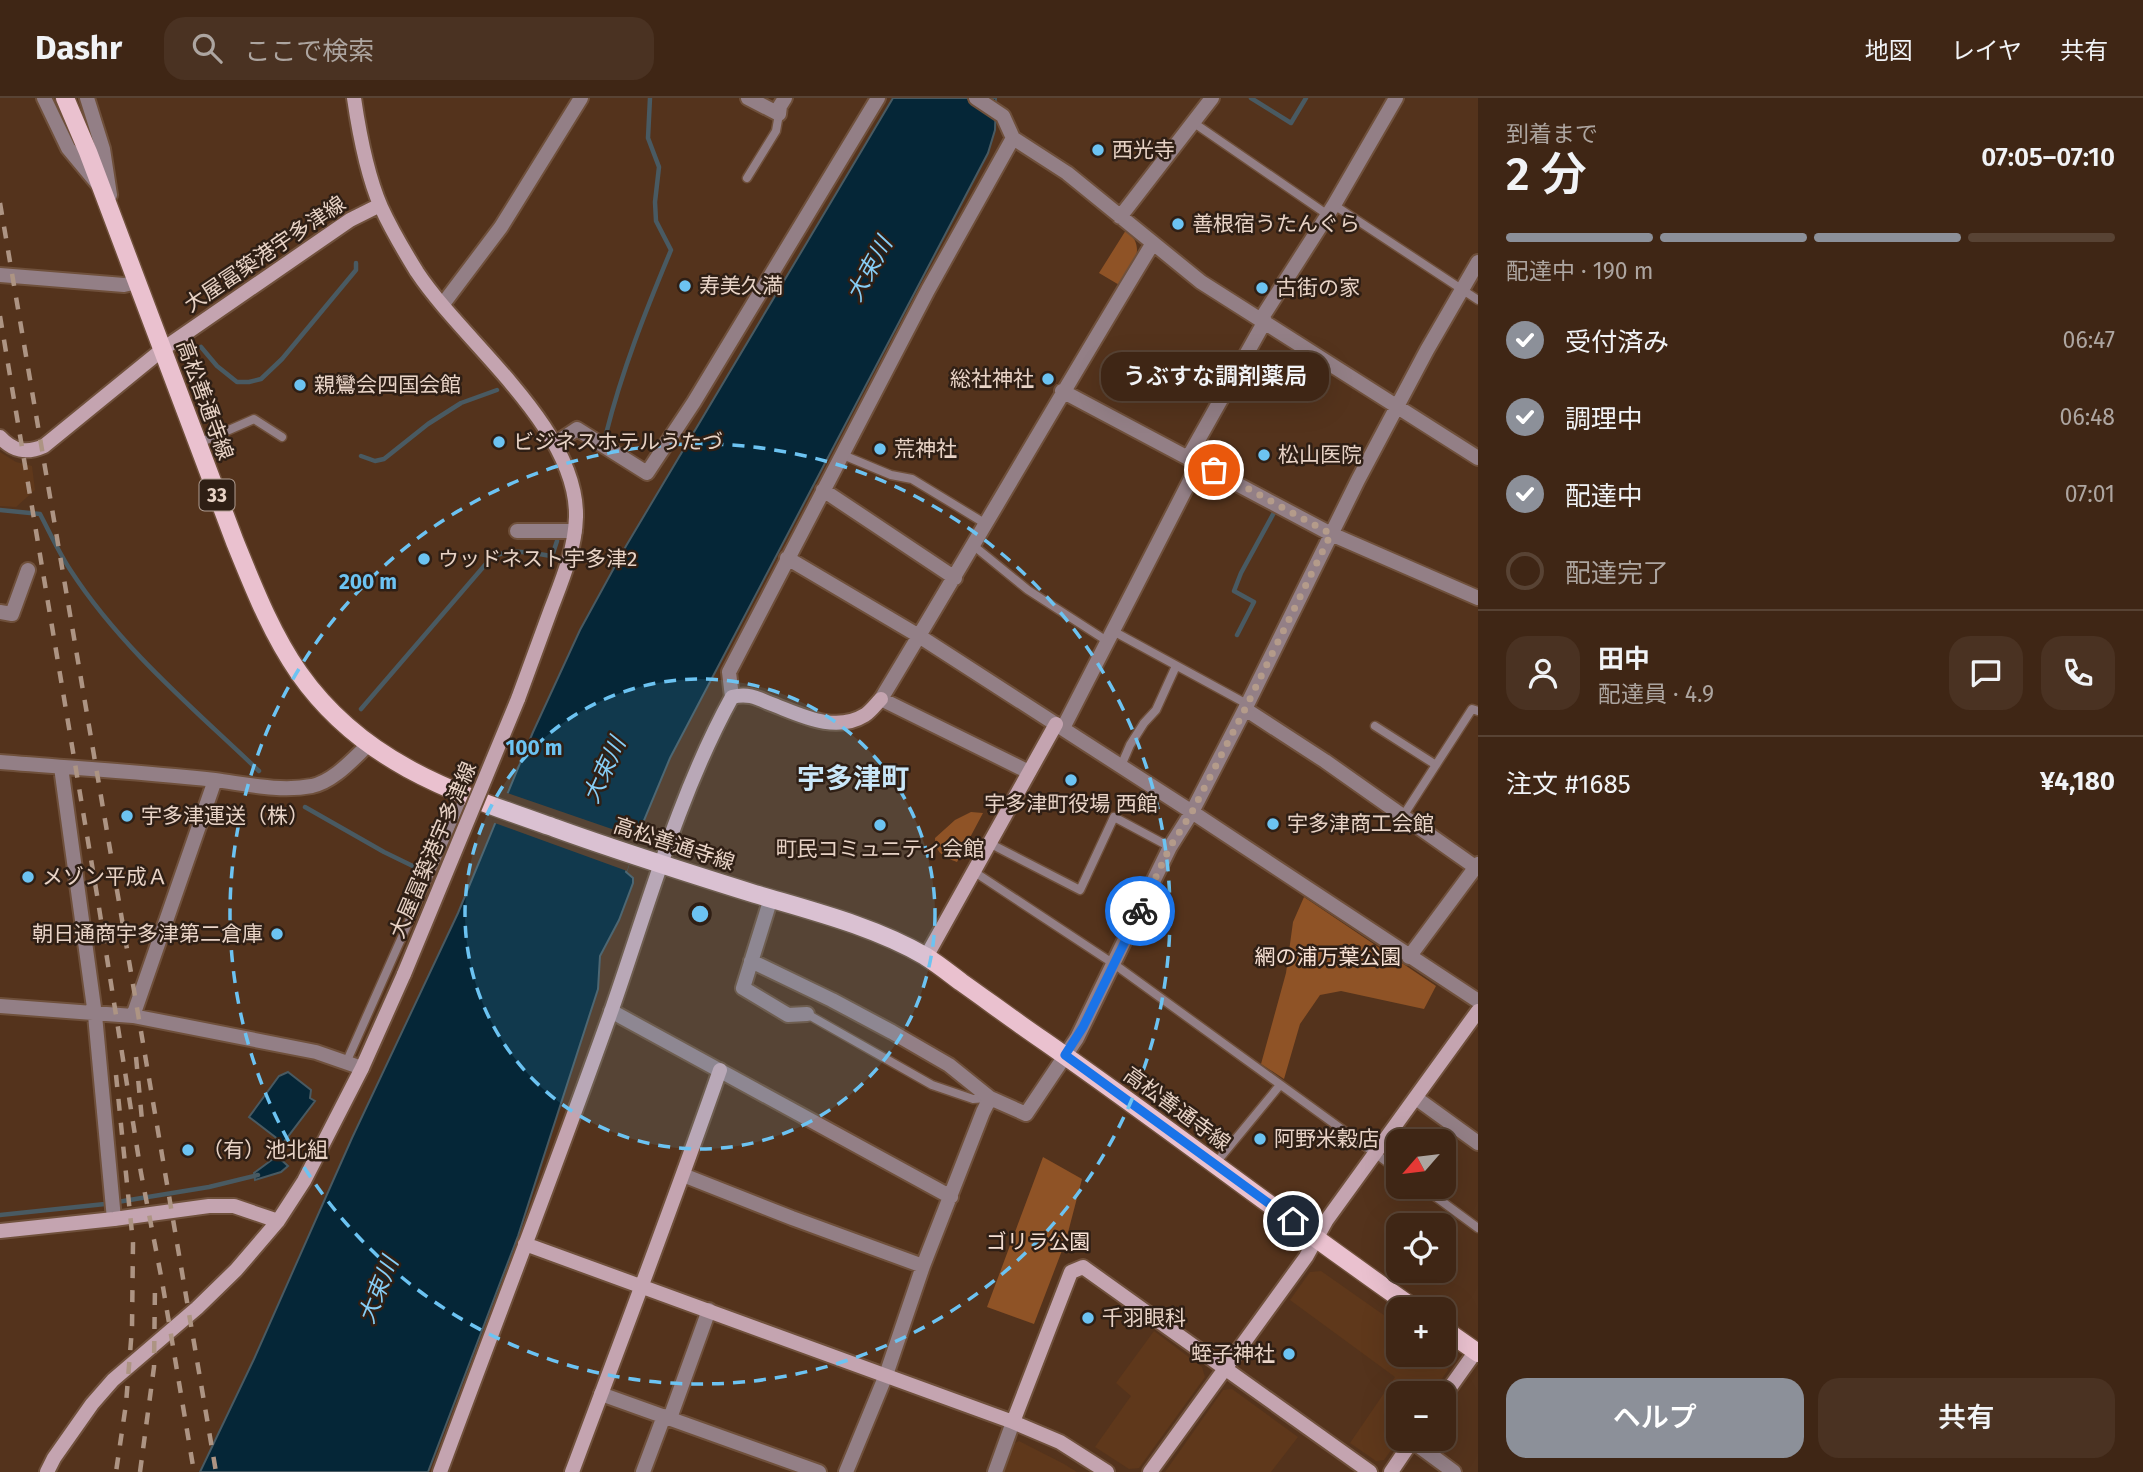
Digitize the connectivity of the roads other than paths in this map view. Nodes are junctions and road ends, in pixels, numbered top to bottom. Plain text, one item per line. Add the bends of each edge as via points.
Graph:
1 (44, 98) edge
2 (65, 98) edge
3 (87, 98) edge
4 (354, 98) edge
5 (747, 98) edge
6 (785, 98) edge
7 (878, 98) edge
8 (976, 98) edge
9 (1396, 98) edge
10 (575, 100) edge
11 (1204, 101) edge
12 (779, 114) junction
13 (1194, 122) junction
14 (1013, 138) junction
15 (747, 178) dead end
16 (102, 189) junction
17 (380, 205) junction
18 (1331, 210) junction
19 (1120, 217) junction
20 (113, 218) junction
21 (1153, 243) junction
22 (1478, 262) edge
23 (0, 275) edge
24 (137, 282) junction
25 (1463, 290) junction
26 (1478, 300) edge
27 (443, 304) junction
28 (1263, 320) junction
29 (163, 349) junction
30 (1062, 391) junction
31 (1397, 408) junction
32 (0, 437) edge
33 (282, 437) dead end
34 (556, 443) junction
35 (197, 444) junction
36 (843, 455) junction
37 (1478, 458) edge
38 (1194, 460) junction
39 (823, 490) junction
40 (986, 524) junction
41 (517, 531) dead end
42 (575, 531) junction
43 (1331, 534) junction
44 (974, 546) junction
45 (787, 558) junction
46 (28, 570) dead end
47 (955, 578) junction
48 (1478, 598) edge
49 (0, 612) edge
50 (919, 636) junction
51 (1110, 636) junction
52 (1177, 666) junction
53 (732, 697) junction
54 (881, 699) junction
55 (1246, 706) junction
56 (1478, 711) edge
57 (1059, 726) junction
58 (1375, 726) dead end
59 (368, 745) junction
60 (0, 762) edge
61 (1436, 765) junction
62 (1121, 766) junction
63 (61, 767) junction
64 (1029, 772) junction
65 (215, 780) junction
66 (465, 795) junction
67 (1192, 812) junction
68 (1403, 816) junction
69 (989, 843) junction
70 (1170, 847) junction
71 (660, 865) junction
72 (1477, 867) edge
73 (973, 871) junction
74 (771, 898) junction
75 (926, 957) junction
76 (1409, 957) junction
77 (751, 961) junction
78 (1114, 964) junction
79 (1478, 1002) edge
80 (0, 1006) edge
81 (611, 1011) junction
82 (1478, 1011) edge
83 (96, 1014) junction
84 (807, 1014) joint
85 (133, 1016) junction
86 (1065, 1055) junction
87 (346, 1063) junction
88 (362, 1068) junction
89 (720, 1070) junction
90 (1280, 1085) junction
91 (990, 1098) junction
92 (1416, 1098) junction
93 (1478, 1143) edge
94 (1376, 1154) junction
95 (1386, 1161) edge
96 (1215, 1164) junction
97 (683, 1175) junction
98 (951, 1197) junction
99 (1439, 1199) edge
100 (113, 1209) junction
101 (278, 1221) junction
102 (1478, 1228) edge
103 (0, 1231) edge
104 (1317, 1238) junction
105 (525, 1244) junction
106 (923, 1266) junction
107 (640, 1285) junction
108 (1398, 1297) edge
109 (709, 1310) junction
110 (1456, 1337) edge
111 (1477, 1351) edge
112 (1226, 1368) junction
113 (886, 1375) junction
114 (1455, 1381) edge
115 (601, 1394) junction
116 (667, 1417) junction
117 (1013, 1422) junction
118 (1405, 1451) edge
119 (1427, 1451) edge
120 (47, 1472) edge
121 (440, 1472) edge
122 (572, 1472) edge
123 (643, 1472) edge
124 (819, 1472) edge
125 (846, 1472) edge
126 (995, 1472) edge
127 (1107, 1472) edge
128 (1150, 1472) edge
129 (1370, 1472) edge
130 (1391, 1472) edge
131 (1454, 1472) edge

1 - 16 street via 68,148
2 - 16 main road, 高松善通寺線 / 33
3 - 20 street via 103,149
4 - 17 street
5 - 12 street
6 - 12 street
7 - 34 street via 647,473 576,429
8 - 14 street via 1003,116
9 - 18 street
10 - 27 street via 501,227
11 - 13 street
12 - 15 lane via 776,131
13 - 18 lane
13 - 19 street
14 - 19 street via 1067,173
14 - 36 street
16 - 20 main road, 高松善通寺線 / 33
17 - 27 street, 大屋冨築港宇多津線 via 419,274
17 - 29 street, 大屋冨築港宇多津線 via 350,220
18 - 25 lane
18 - 28 street
19 - 21 street
20 - 24 main road, 高松善通寺線 / 33
21 - 28 street via 1201,282
21 - 30 street
22 - 25 street
23 - 24 street via 124,285
24 - 29 main road, 高松善通寺線 / 33
25 - 26 lane
25 - 31 street
27 - 34 street, 大屋冨築港宇多津線
28 - 31 street
28 - 38 street
29 - 32 street, 大屋冨築港宇多津線 via 44,446 31,452
29 - 35 main road, 高松善通寺線 / 33
30 - 38 street
30 - 40 street
31 - 37 street
31 - 43 street
33 - 35 lane via 254,419
34 - 42 street, 大屋冨築港宇多津線 via 574,493
35 - 59 main road, 高松善通寺線 / 33 via 280,642 323,702
36 - 39 street
36 - 40 lane via 912,479
38 - 43 street
38 - 51 street
39 - 45 street
39 - 47 street
40 - 44 street
41 - 42 street
42 - 88 street, 大屋冨築港宇多津線, bridge via 518,699
43 - 48 street
43 - 55 street
44 - 47 street
44 - 51 lane via 1028,590
45 - 50 street
45 - 53 street via 729,672
46 - 49 street via 12,614
47 - 50 street
50 - 54 street
50 - 57 street
51 - 52 lane
51 - 57 street
52 - 55 lane
52 - 62 lane
53 - 54 street via 748,695 828,723 865,715
53 - 71 street
54 - 64 street
55 - 67 street
55 - 68 street
56 - 61 lane via 1472,709
57 - 62 street
57 - 64 street
58 - 61 lane
59 - 65 street via 335,774 312,786 275,788
59 - 66 main road, 高松善通寺線 / 33 via 424,779
60 - 63 street
61 - 68 lane
62 - 67 street
63 - 65 street
63 - 83 street
64 - 69 street
65 - 85 street
66 - 71 main road, 高松善通寺線 / 33
66 - 87 lane
67 - 70 street
67 - 76 street
68 - 72 street
69 - 70 lane via 1080,890 1114,817
69 - 73 street
70 - 78 street
71 - 74 main road, 高松善通寺線 / 33
71 - 81 street
72 - 76 street
73 - 75 street
73 - 78 lane
74 - 75 main road, 高松善通寺線 / 33 via 873,932
74 - 77 street
75 - 86 main road, 高松善通寺線 / 33
76 - 79 street
77 - 84 street via 743,988 788,1015
77 - 91 street via 892,1032 949,1065
78 - 86 street
78 - 90 lane
80 - 83 street
81 - 89 street
81 - 105 street
82 - 92 street
83 - 85 street
83 - 100 street
84 - 91 lane via 932,1086 973,1099
85 - 87 street via 316,1052
86 - 91 street via 1026,1114
86 - 96 main road, 高松善通寺線 / 33
87 - 88 street
88 - 101 street, 大屋冨築港宇多津線 via 304,1181
89 - 97 street
89 - 98 street
90 - 94 lane
90 - 96 lane
91 - 98 street
92 - 93 street
92 - 94 street
94 - 95 lane
94 - 104 street
96 - 104 main road, 高松善通寺線 / 33
97 - 106 street
97 - 107 street
98 - 106 street
99 - 102 lane
100 - 101 street via 234,1206
100 - 103 street
101 - 120 street, 大屋冨築港宇多津線 via 197,1308 113,1380 72,1430
104 - 108 main road, 高松善通寺線 / 33
104 - 112 street
105 - 107 street
105 - 121 street
106 - 113 street
107 - 109 street
107 - 115 street
109 - 113 street
109 - 116 street
110 - 111 main road
111 - 114 street
112 - 117 street via 1083,1267 1071,1272
112 - 128 street
112 - 129 street
113 - 117 street
113 - 125 street
115 - 116 street
115 - 122 street
116 - 123 street
116 - 124 street
117 - 126 street
117 - 127 street via 1060,1442
118 - 130 street
119 - 131 street

